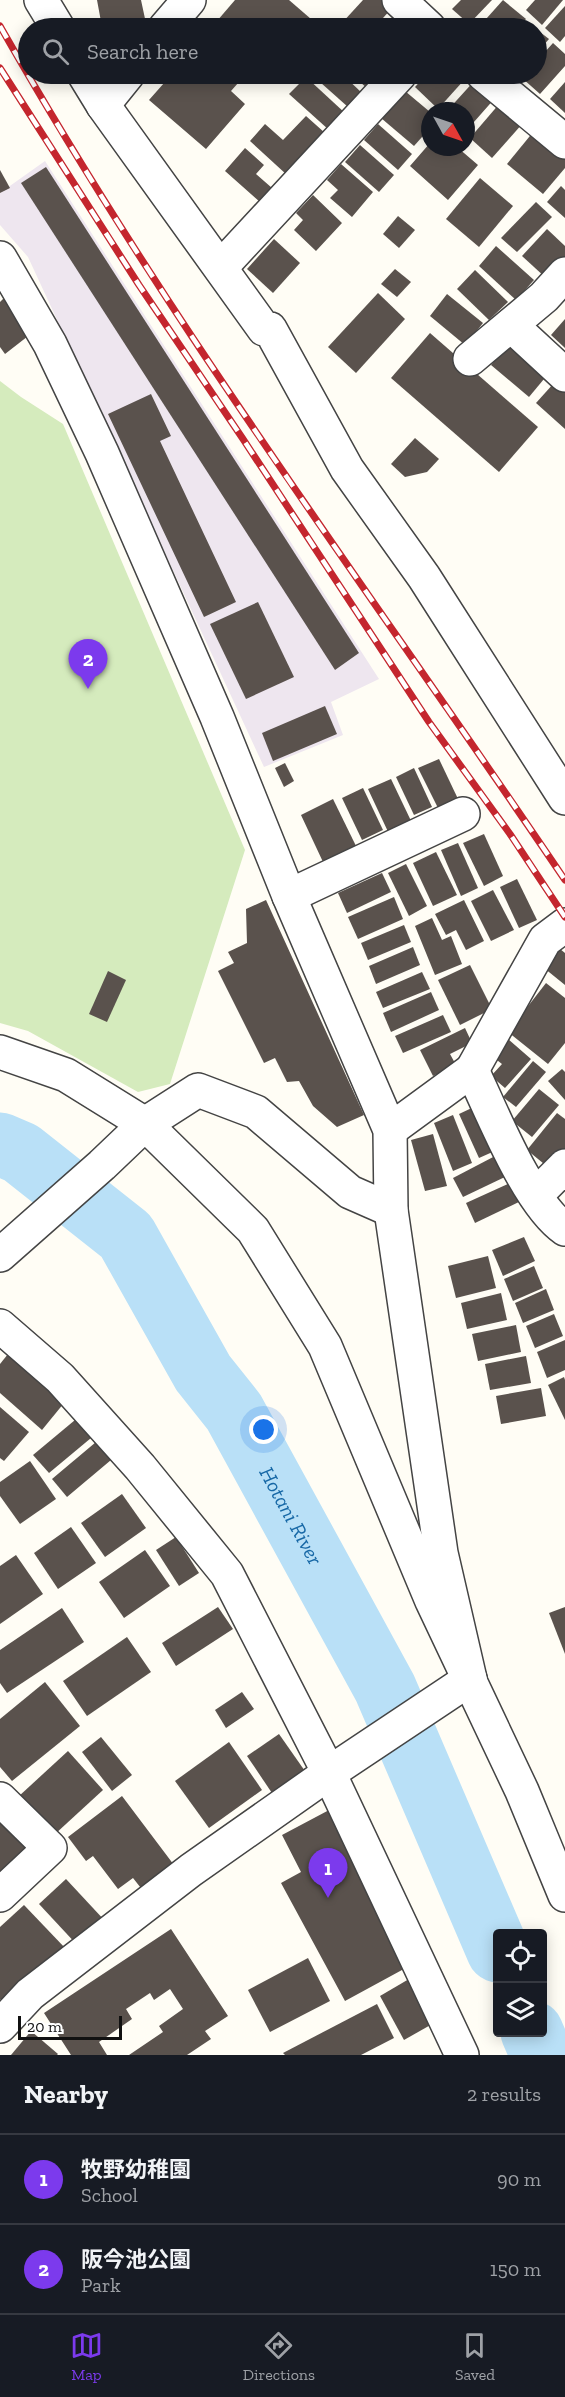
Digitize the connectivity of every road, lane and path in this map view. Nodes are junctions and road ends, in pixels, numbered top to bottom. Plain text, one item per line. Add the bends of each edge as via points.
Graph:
1 (41, 0) edge
2 (189, 0) edge
3 (399, 0) edge
4 (52, 18) edge
5 (174, 18) edge
6 (418, 18) edge
7 (90, 84) edge
8 (120, 84) edge
9 (391, 84) edge
10 (495, 84) edge
11 (103, 105) junction
12 (565, 142) edge
13 (0, 258) edge
14 (221, 267) junction
15 (565, 274) edge
16 (511, 325) junction
17 (470, 359) dead end
18 (565, 375) edge
19 (565, 798) edge
20 (463, 814) dead end
21 (289, 896) junction
22 (565, 925) edge
23 (0, 1052) edge
24 (472, 1070) junction
25 (145, 1124) junction
26 (390, 1130) junction
27 (565, 1166) edge
28 (536, 1195) junction
29 (391, 1210) junction
30 (565, 1229) edge
31 (0, 1255) edge
32 (0, 1326) edge
33 (463, 1684) junction
34 (332, 1771) junction
35 (0, 1799) edge
36 (0, 1895) edge
37 (565, 1895) edge
38 (0, 2026) edge
39 (462, 2055) edge

1 - 4 street
2 - 5 street
3 - 6 street
7 - 11 street
8 - 11 street
9 - 14 street
10 - 12 street
11 - 14 street
13 - 21 street via 50,344 102,453 218,717
14 - 19 street via 264,329 270,328 347,469 424,577
15 - 16 street
16 - 17 street
16 - 18 street
20 - 21 street
21 - 26 street
22 - 24 street via 545,940
23 - 25 street via 66,1075
24 - 26 street
24 - 28 street
25 - 29 street via 198,1090 256,1112 350,1192
25 - 31 street
25 - 33 street via 253,1230 325,1346
26 - 29 street
27 - 28 street
28 - 30 street
29 - 33 street
32 - 34 street via 60,1378 140,1467 227,1574
33 - 34 street
33 - 37 street via 522,1791
34 - 38 street via 191,1870 38,1988
34 - 39 street
35 - 36 street via 50,1848

